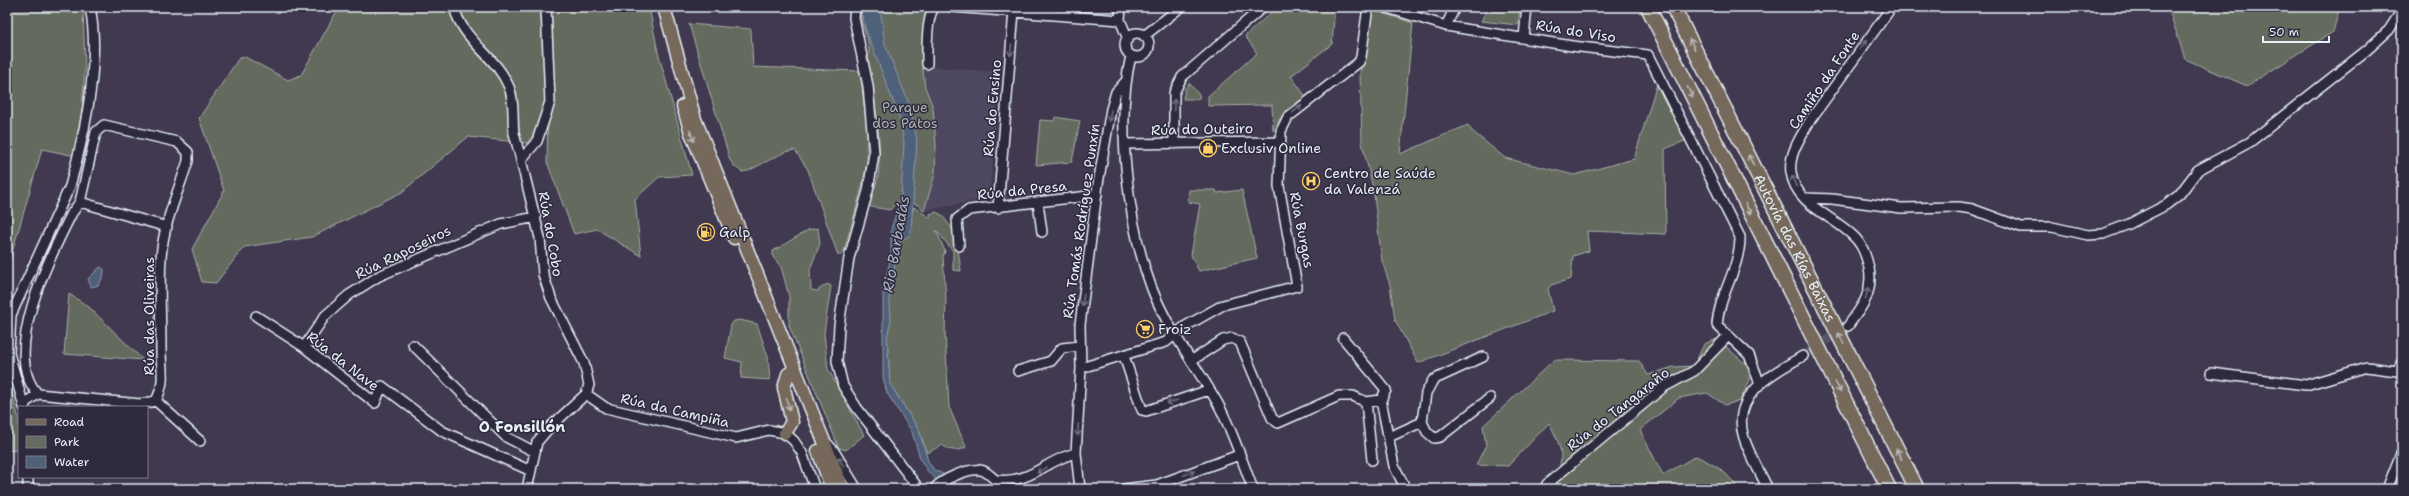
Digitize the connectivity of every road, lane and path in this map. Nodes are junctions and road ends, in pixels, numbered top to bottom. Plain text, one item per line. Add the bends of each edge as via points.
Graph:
1 (90, 7) edge
2 (454, 7) edge
3 (546, 7) edge
4 (664, 7) edge
5 (855, 7) edge
6 (935, 7) edge
7 (951, 7) edge
8 (1120, 7) edge
9 (1181, 7) edge
10 (1263, 7) edge
11 (1368, 7) edge
12 (1384, 7) edge
13 (1455, 7) edge
14 (1527, 7) edge
15 (1648, 7) edge
16 (1673, 7) edge
17 (1889, 7) edge
18 (2402, 10) edge
19 (1014, 11) junction
20 (1120, 20) junction
21 (1446, 26) junction
22 (1144, 36) junction
23 (1524, 37) junction
24 (1128, 39) junction
25 (1131, 56) junction
26 (927, 64) dead end
27 (1126, 82) junction
28 (1280, 142) junction
29 (1125, 144) junction
30 (1174, 144) junction
31 (521, 160) junction
32 (1097, 195) junction
33 (1806, 198) junction
34 (80, 202) junction
35 (1038, 203) junction
36 (998, 208) junction
37 (536, 217) junction
38 (167, 227) junction
39 (1042, 232) dead end
40 (959, 246) dead end
41 (256, 316) dead end
42 (1848, 326) tunnel mouth
43 (1175, 335) junction
44 (1727, 337) junction
45 (1343, 338) dead end
46 (413, 345) dead end
47 (1080, 346) junction
48 (304, 347) junction
49 (788, 353) junction
50 (1124, 356) junction
51 (1803, 356) tunnel mouth
52 (1483, 357) dead end
53 (1191, 361) junction
54 (2402, 362) edge
55 (1081, 368) junction
56 (1018, 371) dead end
57 (2211, 372) dead end
58 (788, 374) junction
59 (23, 378) junction
60 (1760, 384) junction
61 (19, 388) junction
62 (1209, 390) junction
63 (38, 394) junction
64 (586, 394) junction
65 (1490, 398) dead end
66 (1381, 400) junction
67 (156, 401) junction
68 (1366, 402) junction
69 (24, 406) edge
70 (24, 406) edge
71 (1422, 422) junction
72 (785, 433) junction
73 (821, 437) junction
74 (1389, 437) junction
75 (200, 441) dead end
76 (2402, 451) edge
77 (535, 452) junction
78 (1076, 453) junction
79 (1240, 456) junction
80 (1372, 460) dead end
81 (531, 471) junction
82 (936, 486) edge
83 (1158, 487) edge
84 (814, 488) edge
85 (527, 489) edge
86 (832, 489) edge
87 (843, 489) edge
88 (857, 489) edge
89 (919, 489) edge
90 (1080, 489) edge
91 (1124, 489) edge
92 (1253, 489) edge
93 (1406, 489) edge
94 (1545, 489) edge
95 (1768, 489) edge
96 (1889, 489) edge
97 (1917, 489) edge
98 (2387, 489) edge

1 - 61 street via 92,52 89,94 75,168 70,186 11,315 9,353
2 - 31 street, Rúa do Cobo via 471,41 496,64 508,87 514,106 514,132
3 - 31 street via 550,102 536,141
4 - 49 main road via 695,119
5 - 89 street via 854,18 868,86 874,153 868,191 849,258 839,326 837,361 843,386
6 - 26 street via 932,9 929,23
7 - 19 street
8 - 20 street
9 - 22 street
30 -> 10 street via 1176,86 1182,77
28 -> 11 street via 1281,131 1288,117 1359,62
12 - 21 street, Rúa do Viso
13 - 21 street
14 - 23 street
15 -> 96 highway, Autovía das Rías Baixas
97 -> 16 highway, Autovía das Rías Baixas
33 -> 17 street, Camiño da Fonte via 1796,188 1791,172 1792,158 1802,135
18 - 33 street via 2389,30 2367,50 2250,142 2198,170 2179,195 2166,205 2104,234 2088,235 2052,227 2021,227 1972,209 1958,207 1901,208
19 - 20 street
19 -> 36 street, Rúa do Ensino
20 - 24 street
21 - 23 street, Rúa do Viso
22 - 24 street via 1134,34
22 - 25 street via 1148,42 1148,50 1139,57
23 - 44 street, Rúa do Viso via 1572,46 1648,55 1740,237 1738,258 1718,308 1717,325
24 - 25 street via 1126,48
25 - 27 street
27 - 29 street via 1123,103
27 -> 32 street, Rúa Tomás Rodríguez Punxín via 1113,99
28 - 30 street, Rúa do Outeiro
28 - 43 street, Rúa Burgas via 1279,186 1296,286 1223,304
29 - 30 street, Rúa do Outeiro
29 - 43 street via 1138,246 1152,289
31 - 37 street, Rúa do Cobo
32 - 35 street, Rúa da Presa
32 -> 47 street, Rúa Tomás Rodríguez Punxín via 1080,325
42 -> 33 street, Camiño da Fonte via 1866,298 1871,279 1865,252 1852,234 1815,208
34 - 38 street
34 - 38 street, Rúa das Oliveiras via 99,127 104,125 176,142 188,152 188,161
34 - 59 street via 72,213 24,312 20,332
35 - 36 street, Rúa da Presa
35 - 39 street
36 - 40 street, Rúa da Presa via 969,210 957,219
37 - 48 street, Rúa Raposeiros via 501,224 379,276 349,295 325,316
37 - 64 street, Rúa do Cobo via 543,274 551,298 584,363 589,385
38 - 67 street, Rúa das Oliveiras via 161,257 161,354 164,376
41 - 48 street, Rúa da Nave
43 - 50 street via 1166,342
43 - 53 street
44 - 60 street via 1749,356
44 - 94 street, Rúa do Tangaraño via 1694,371 1664,387 1590,446 1547,484
45 - 66 street via 1386,390
46 - 77 street via 506,437
47 - 55 street, Rúa Tomás Rodríguez Punxín
47 - 56 street via 1062,348 1051,361
48 - 81 street, Rúa da Nave via 375,403 382,386 442,431
49 - 58 main road
49 - 73 main road
50 - 55 street
62 -> 50 street via 1146,411 1142,410
51 - 60 street
52 - 71 street via 1433,380 1426,393
53 - 62 street
53 - 68 street via 1223,340 1232,338 1240,342 1272,418 1278,423 1339,396 1353,396
54 - 57 street via 2397,371 2367,367 2306,385
55 -> 78 street, Rúa Tomás Rodríguez Punxín
58 -> 72 main road via 784,388 792,422
58 - 86 main road
59 - 61 street
59 - 63 street
60 - 95 street via 1742,409 1744,437
61 - 69 street
62 - 79 street
63 - 67 street via 140,404
63 - 70 street
64 - 72 street, Rúa da Campiña via 606,408 736,438 769,430
64 - 77 street via 548,429 537,442
65 - 71 street via 1440,437 1434,438
66 - 68 street
66 - 74 street
67 - 75 street
68 - 80 street
71 - 74 street
72 - 84 street via 802,453
73 - 87 main road
88 -> 73 street via 834,451
74 - 93 street via 1394,466
76 - 98 street
77 - 81 street
78 -> 82 street via 1061,458 1032,476 1022,479 996,480 977,469
78 - 90 street, Rúa Tomás Rodríguez Punxín
83 -> 79 street
79 - 92 street
81 - 85 street
83 - 91 street

